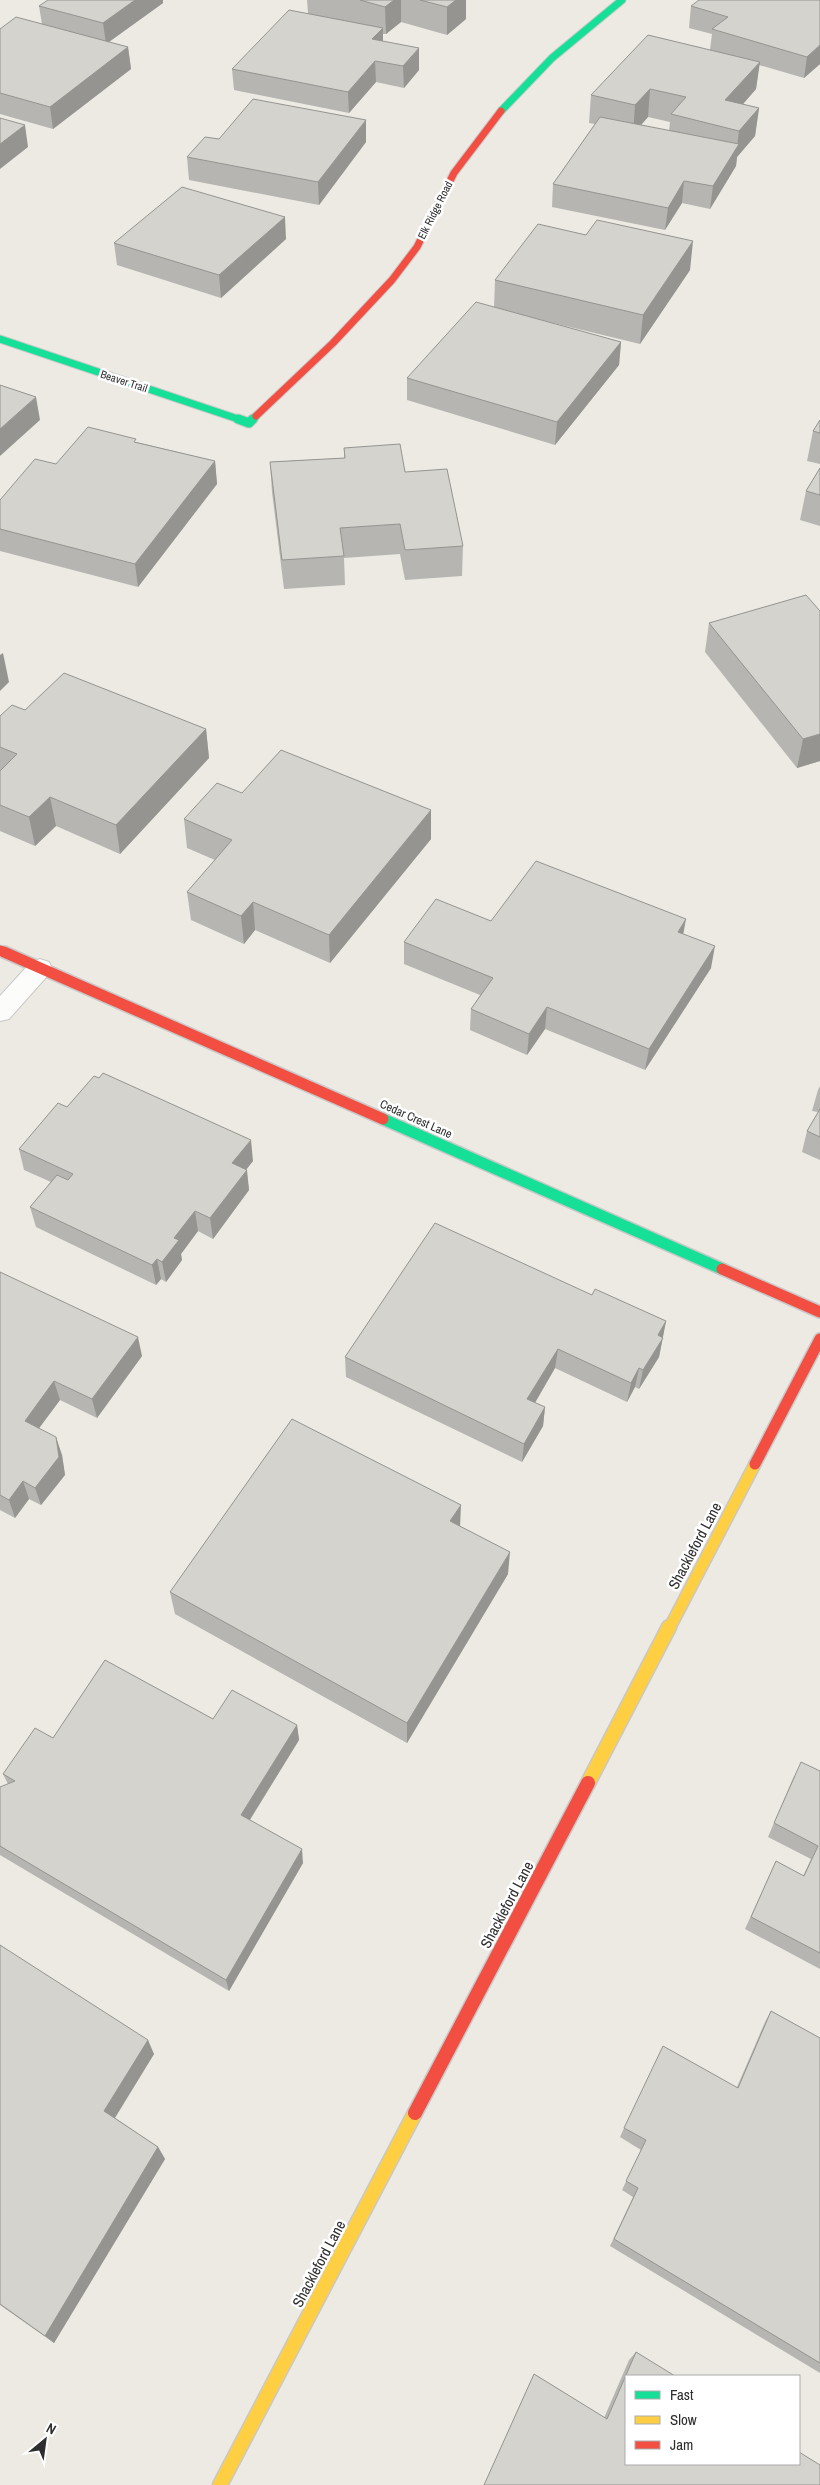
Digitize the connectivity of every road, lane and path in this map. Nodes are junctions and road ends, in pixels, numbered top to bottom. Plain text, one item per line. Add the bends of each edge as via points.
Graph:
1 (622, 0) edge
2 (0, 339) edge
3 (249, 422) joint
4 (0, 950) edge
5 (40, 968) junction
6 (0, 1012) edge
7 (820, 1312) edge
8 (820, 1339) edge
9 (220, 2485) edge

1 - 3 street, Elk Ridge Road via 580,31 533,74 490,122 453,175 406,262 367,310
2 - 3 street, Beaver Trail
4 - 5 street, Cedar Crest Lane
5 - 6 street
5 - 7 street, Cedar Crest Lane
8 - 9 street, Shackleford Lane

